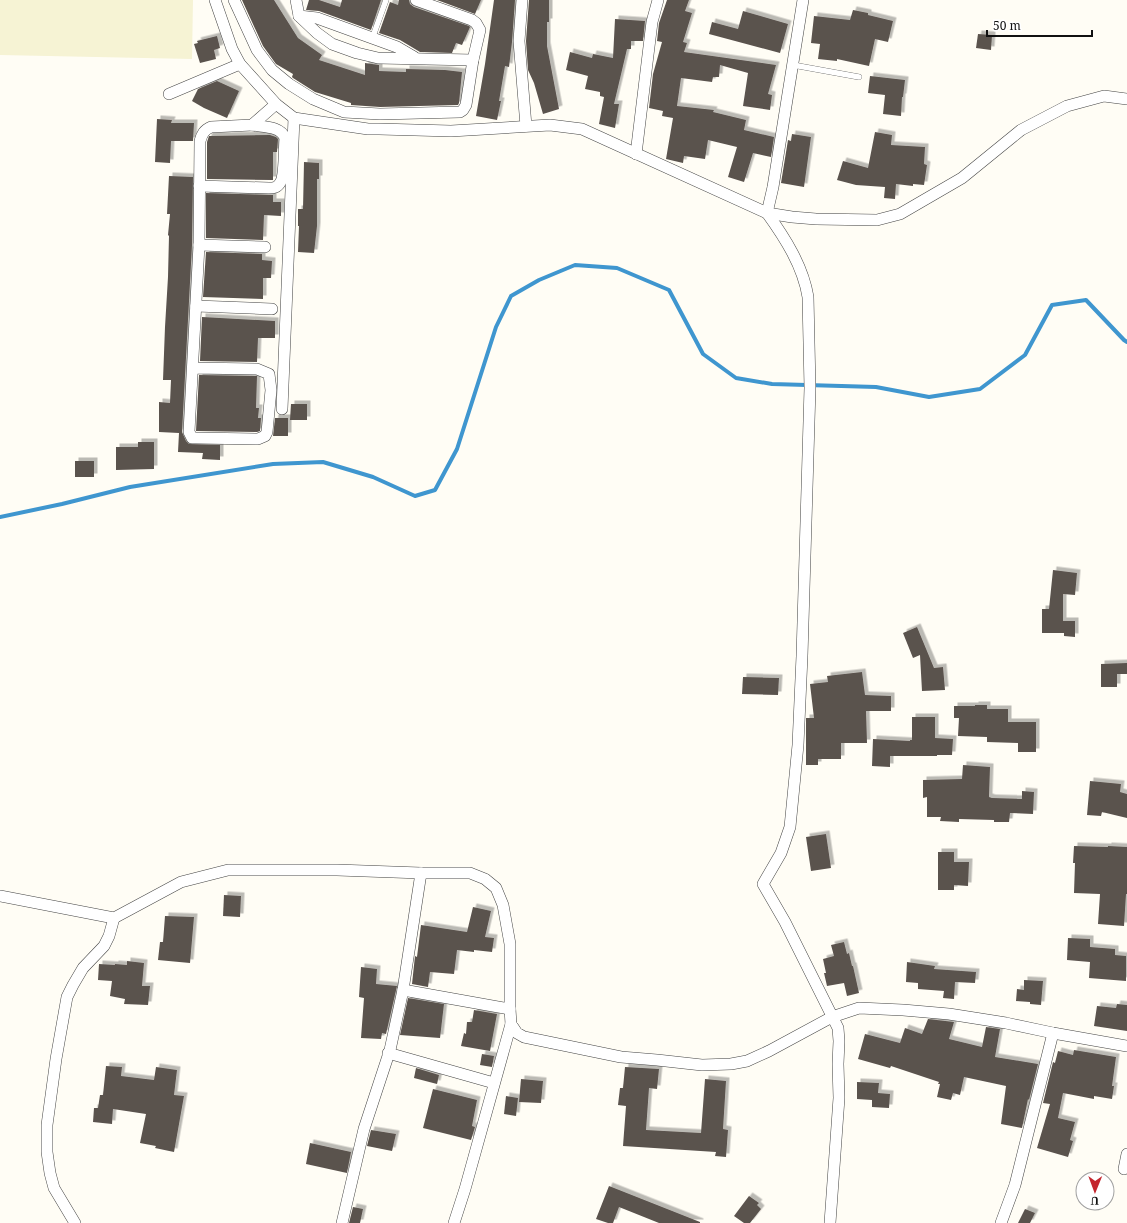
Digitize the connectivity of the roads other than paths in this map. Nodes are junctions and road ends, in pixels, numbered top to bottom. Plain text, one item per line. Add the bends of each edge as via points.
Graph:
1 (215, 0) edge
2 (234, 0) edge
3 (296, 0) edge
4 (386, 0) edge
5 (416, 0) edge
6 (522, 0) edge
7 (658, 0) edge
8 (803, 0) edge
9 (299, 16) junction
10 (372, 39) junction
11 (415, 58) junction
12 (473, 60) junction
13 (240, 64) junction
14 (793, 65) junction
15 (860, 77) dead end
16 (169, 94) dead end
17 (1127, 99) edge
18 (276, 104) junction
19 (294, 118) junction
20 (252, 125) junction
21 (526, 126) junction
22 (636, 154) junction
23 (199, 186) junction
24 (767, 213) junction
25 (199, 245) junction
26 (265, 247) dead end
27 (196, 306) junction
28 (272, 309) dead end
29 (193, 368) junction
30 (282, 408) dead end
31 (421, 873) junction
32 (0, 896) edge
33 (114, 918) junction
34 (403, 990) junction
35 (510, 1009) junction
36 (832, 1017) junction
37 (511, 1024) junction
38 (1053, 1033) junction
39 (1127, 1046) edge
40 (388, 1054) junction
41 (494, 1083) junction
42 (1127, 1154) edge
43 (1124, 1169) dead end
44 (76, 1223) edge
45 (342, 1223) edge
46 (454, 1223) edge
47 (830, 1223) edge
48 (1001, 1223) edge

1 - 13 street
2 - 12 street via 257,50 272,70 313,99 344,112 460,112 466,106
3 - 9 street
4 - 10 lane
5 - 12 street via 476,22 480,30
6 - 21 street via 519,41
7 - 22 street via 652,22
8 - 14 street
9 - 10 street via 317,18
9 - 11 street via 317,33 339,47 378,58
10 - 11 street via 397,47
11 - 12 street
13 - 16 street
13 - 18 street
14 - 15 lane
14 - 24 street
17 - 24 street via 1104,96 1067,106 1021,130 962,178 900,214 877,220 816,219
18 - 19 street
18 - 20 street
19 - 21 street via 379,129 451,131
19 - 30 street
20 - 23 street via 206,129 200,141
20 - 23 street via 278,130 283,134 283,173 279,185 269,188
21 - 22 street via 550,125 582,129
22 - 24 street
23 - 25 street
24 - 36 street via 793,255 806,284 810,388 802,656 794,789 790,827 781,853 763,884 785,922
25 - 26 street
25 - 27 street
27 - 28 street
27 - 29 street
29 - 29 street via 189,432 192,438 258,439 265,436 271,390 269,374 257,369
31 - 33 street via 228,870 181,882
31 - 34 street
31 - 35 street via 470,873 485,878 496,888 503,905 510,944
32 - 33 street
33 - 44 street via 104,946 84,968 67,997 47,1125 47,1152 54,1188
34 - 35 street
34 - 40 street
35 - 37 street
36 - 37 street via 747,1061 702,1065 621,1057 524,1037 517,1033
36 - 38 street via 859,1008 903,1010 949,1014
36 - 47 street via 838,1028 839,1098
37 - 41 street
38 - 39 street
38 - 48 street via 1015,1186
40 - 41 street
40 - 45 street via 364,1130
41 - 46 street
42 - 43 street

